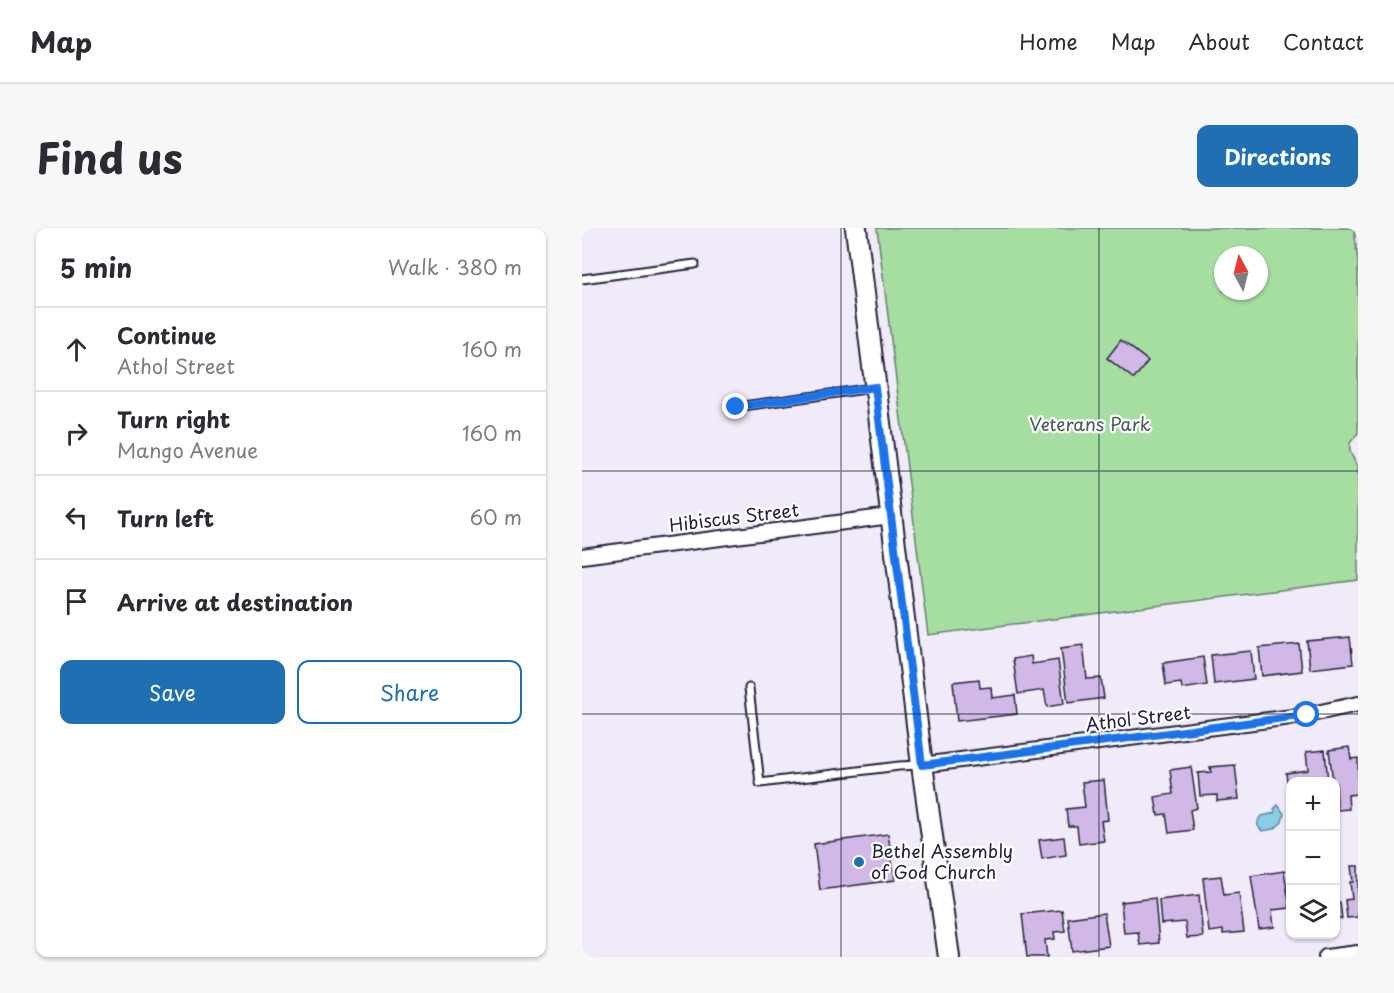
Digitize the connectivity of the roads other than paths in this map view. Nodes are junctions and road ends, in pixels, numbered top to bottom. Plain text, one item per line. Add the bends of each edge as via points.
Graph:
1 (856, 228) edge
2 (695, 264) dead end
3 (582, 279) edge
4 (875, 387) junction
5 (736, 407) dead end
6 (891, 516) junction
7 (582, 556) edge
8 (749, 688) dead end
9 (1358, 704) edge
10 (922, 765) junction
11 (1358, 953) edge
12 (949, 957) edge
13 (1326, 957) edge

1 - 4 street
2 - 3 lane
4 - 5 lane
4 - 6 street
6 - 7 street, Hibiscus Street
6 - 10 street
8 - 10 lane via 760,783
9 - 10 street, Athol Street via 1307,715
10 - 12 street
11 - 13 street

